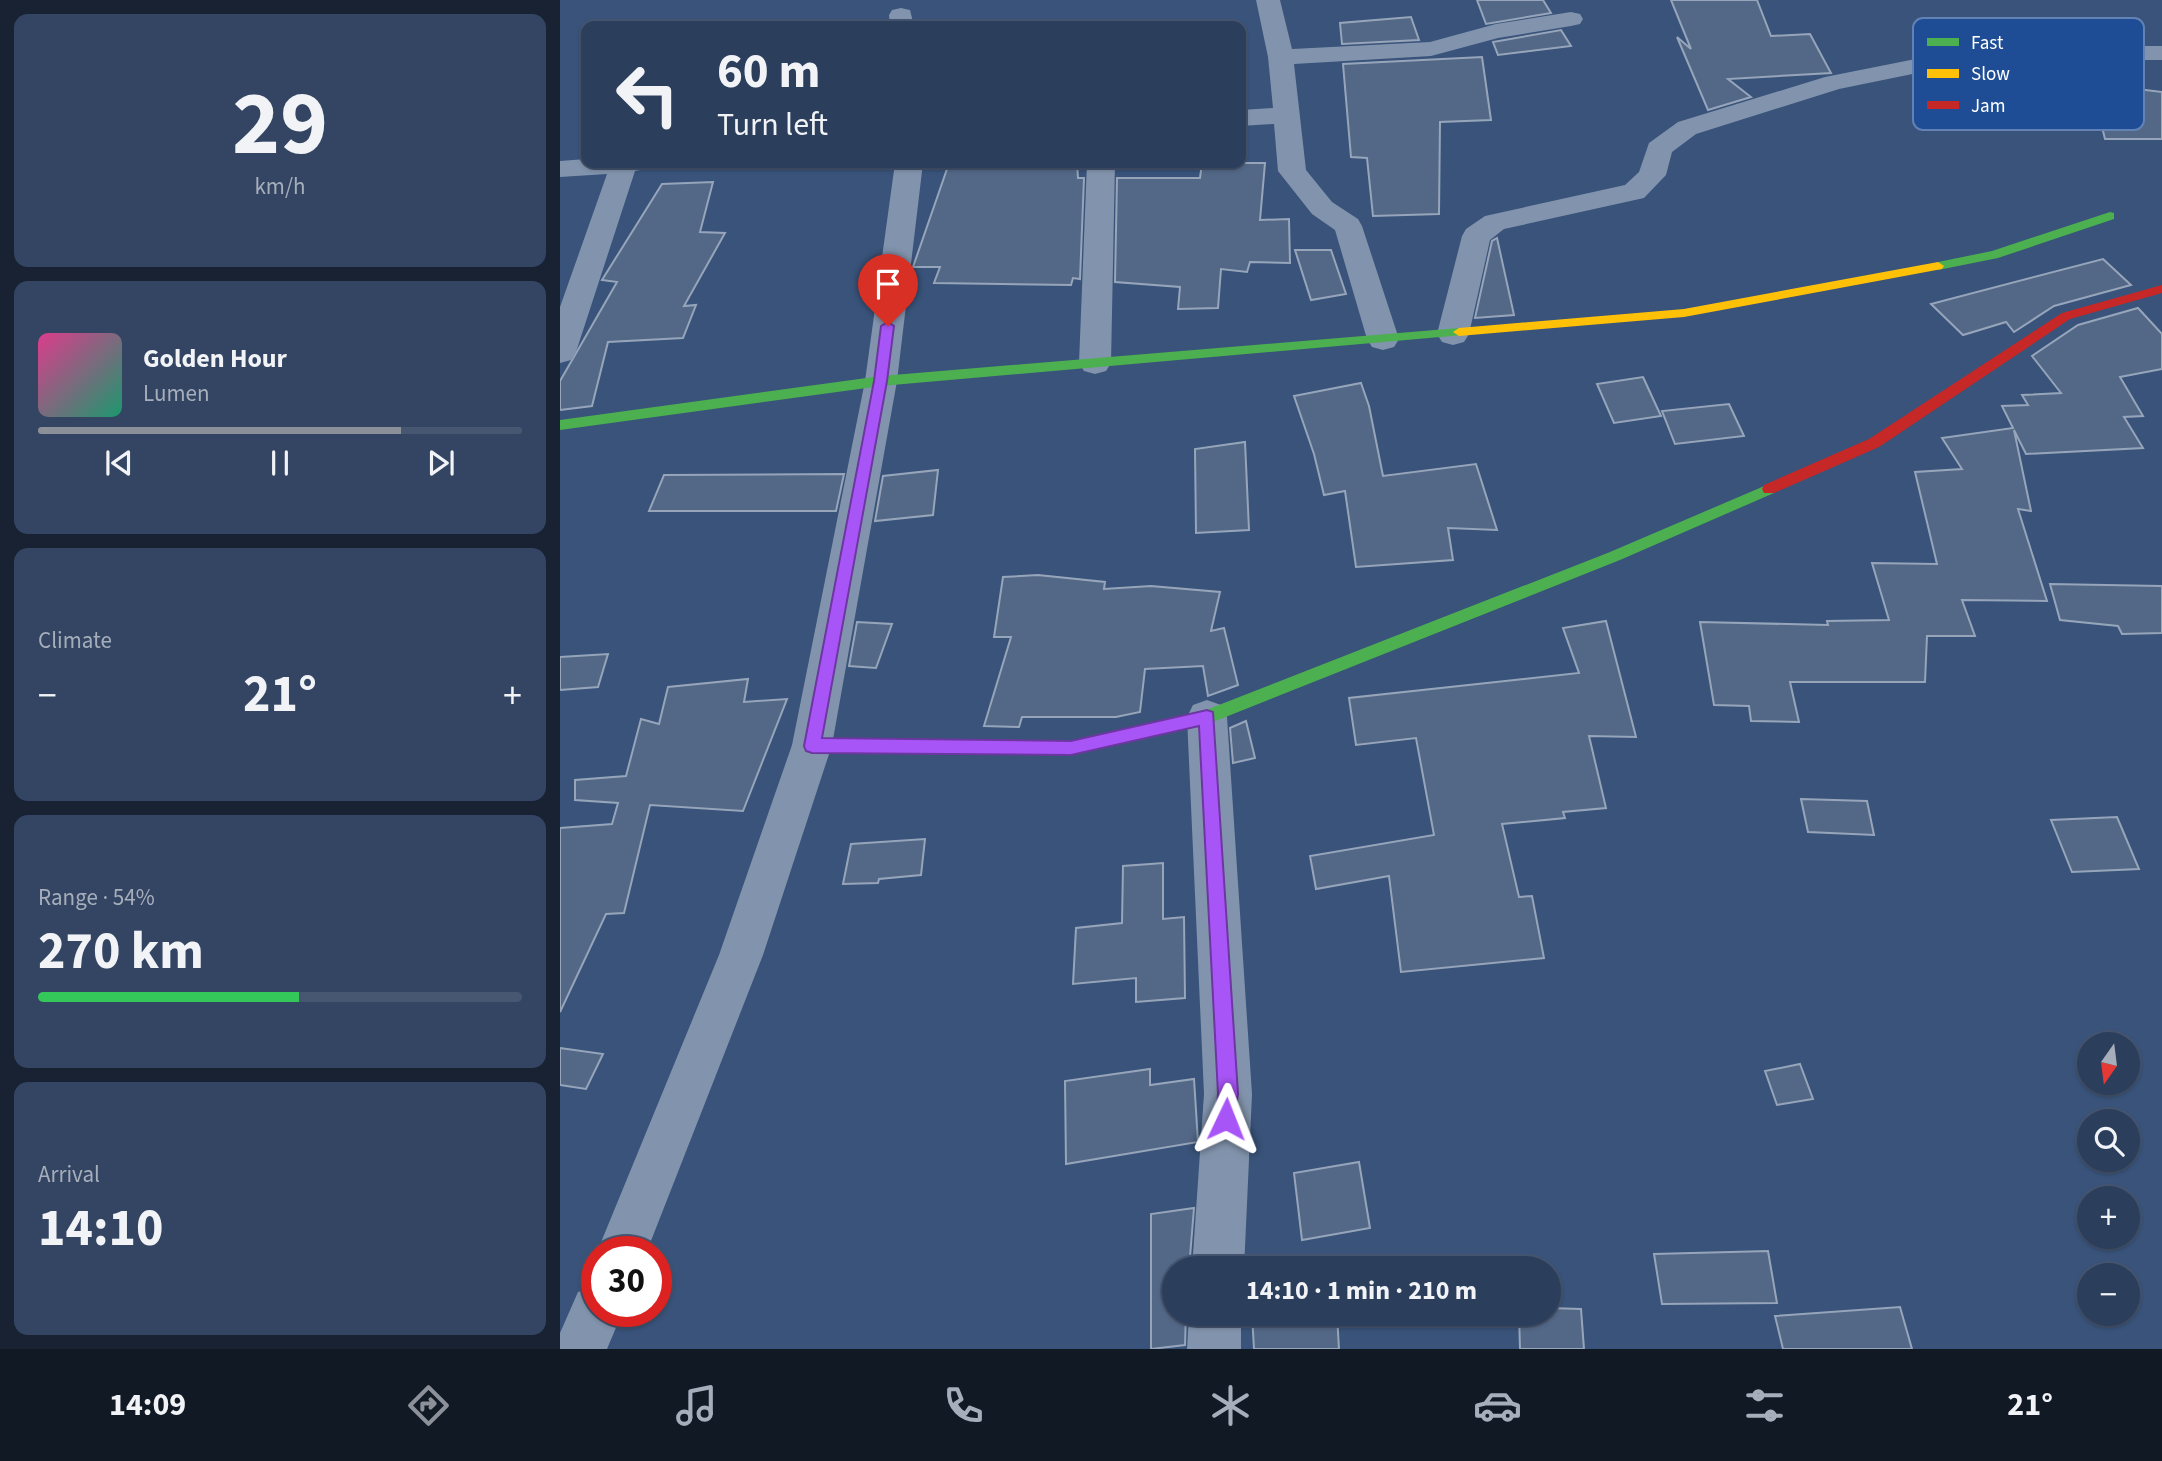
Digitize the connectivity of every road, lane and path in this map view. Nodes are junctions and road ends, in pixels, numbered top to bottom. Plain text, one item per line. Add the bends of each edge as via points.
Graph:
1 (1268, 0) edge
2 (1571, 19) dead end
3 (2144, 53) edge
4 (2162, 53) edge
5 (1281, 57) junction
6 (1913, 66) edge
7 (1287, 116) junction
8 (1246, 118) edge
9 (581, 167) edge
10 (628, 168) edge
11 (908, 168) edge
12 (1101, 168) edge
13 (560, 169) edge
14 (2110, 216) dead end
15 (2162, 289) edge
16 (1453, 334) junction
17 (1383, 339) junction
18 (560, 352) edge
19 (1095, 363) junction
20 (881, 381) junction
21 (560, 425) edge
22 (1207, 717) junction
23 (812, 746) junction
24 (628, 1236) edge
25 (1219, 1256) edge
26 (1215, 1326) edge
27 (590, 1327) edge
28 (580, 1349) edge
29 (1213, 1349) edge

1 - 5 street
2 - 5 street via 1496,31 1431,49
3 - 4 street
5 - 7 street
6 - 16 street via 1834,82 1687,128 1659,149 1652,175 1634,192 1495,222 1476,236
7 - 8 street
7 - 17 street via 1292,171 1322,208 1348,226
9 - 13 street
10 - 18 street
11 - 20 street
12 - 19 street
14 - 16 street via 1994,255 1684,313
15 - 22 street via 2066,316 1874,443 1615,556
16 - 17 street
17 - 19 street
19 - 20 street
20 - 21 street
20 - 23 street
22 - 23 street via 1071,748
22 - 25 street via 1228,1094
23 - 24 street via 741,956
26 - 29 street
27 - 28 street

